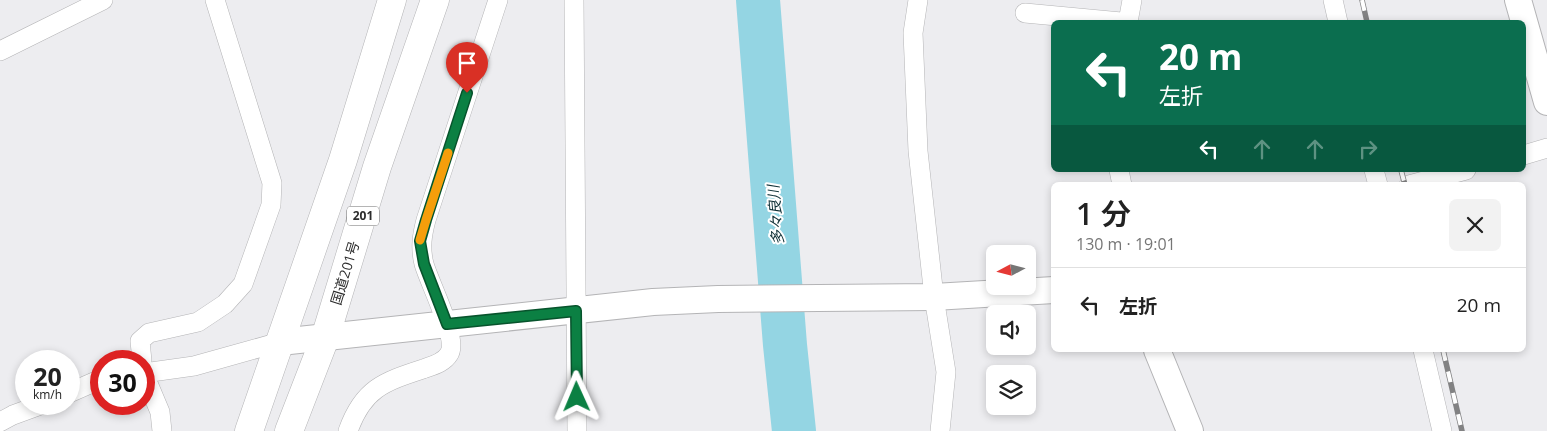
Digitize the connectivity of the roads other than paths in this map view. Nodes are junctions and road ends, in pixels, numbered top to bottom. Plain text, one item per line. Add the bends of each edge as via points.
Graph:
1 (103, 0) edge
2 (216, 0) edge
3 (392, 0) edge
4 (435, 0) edge
5 (498, 0) edge
6 (574, 0) edge
7 (918, 0) edge
8 (1132, 0) edge
9 (1333, 0) edge
10 (1518, 0) edge
11 (1025, 13) dead end
12 (1100, 20) edge
13 (1128, 20) edge
14 (1338, 20) edge
15 (1524, 20) edge
16 (1526, 28) edge
17 (0, 51) edge
18 (1547, 102) edge
19 (1547, 148) edge
20 (1526, 154) edge
21 (1458, 172) edge
22 (1420, 182) edge
23 (1051, 290) edge
24 (934, 298) junction
25 (576, 311) junction
26 (447, 324) junction
27 (325, 338) junction
28 (280, 342) junction
29 (141, 350) edge
30 (1158, 352) edge
31 (1423, 352) edge
32 (155, 371) edge
33 (155, 400) edge
34 (15, 414) edge
35 (0, 422) edge
36 (162, 431) edge
37 (249, 431) edge
38 (289, 431) edge
39 (348, 431) edge
40 (577, 431) edge
41 (940, 431) edge
42 (1190, 431) edge
43 (1442, 431) edge

1 - 17 street
2 - 29 street via 272,183 271,205 244,284 225,304 198,322 150,333 140,342
3 - 28 highway, 201 via 343,160
4 - 27 highway, 国道201号 / 201 via 377,167
5 - 26 street via 420,241 424,264
6 - 25 street
7 - 24 street via 913,33 918,151
8 - 13 street
9 - 14 street
10 - 15 street
11 - 12 street
16 - 18 street
19 - 20 street
21 - 22 street
23 - 24 street
24 - 25 street via 718,299
24 - 41 street via 946,372
25 - 26 street
25 - 40 street
26 - 27 street
26 - 39 street via 452,344 449,354 437,364 390,380 371,392 354,413
27 - 28 street
27 - 38 highway, 国道201号 / 201
28 - 32 street via 194,366
28 - 37 highway, 201
30 - 42 street
31 - 43 street
33 - 36 street
34 - 35 street

